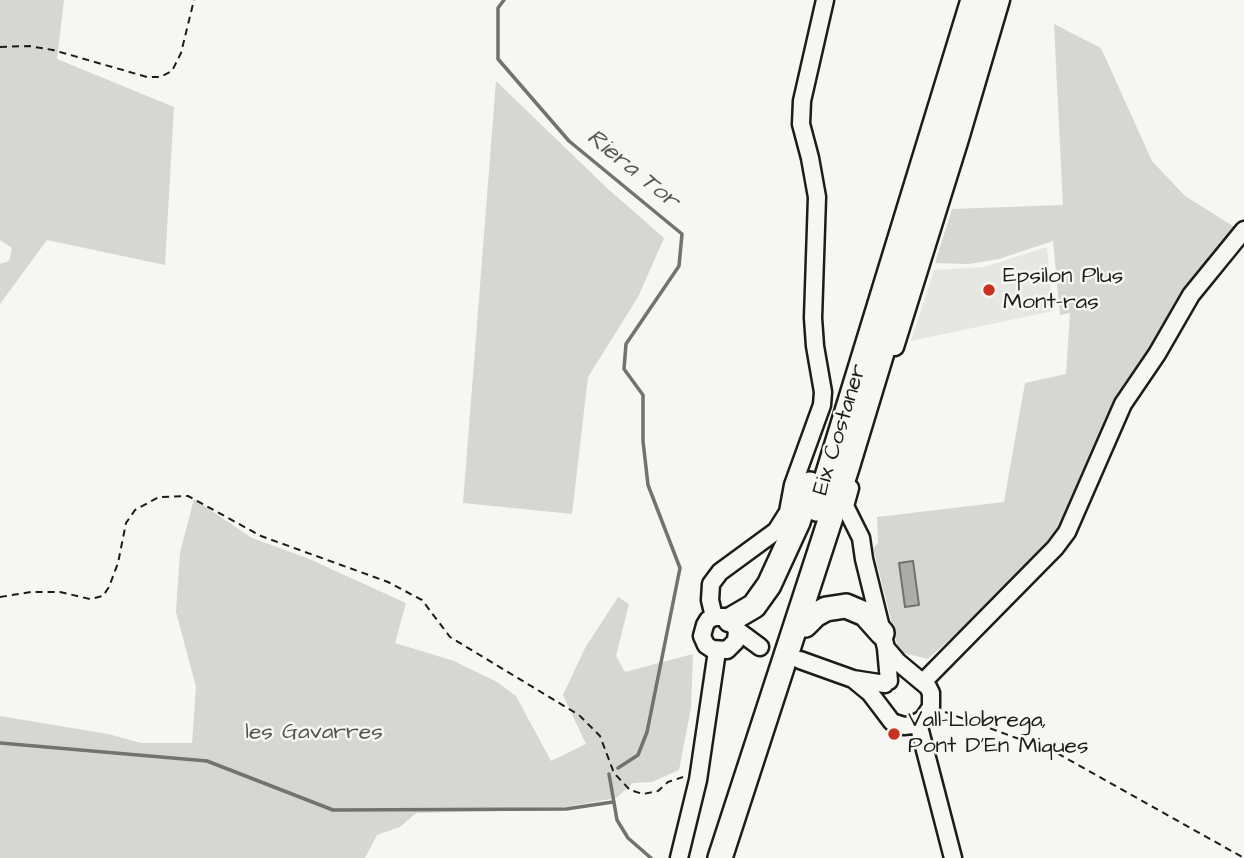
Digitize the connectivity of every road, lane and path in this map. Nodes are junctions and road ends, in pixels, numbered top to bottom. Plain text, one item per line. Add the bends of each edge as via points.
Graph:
1 (194, 0) edge
2 (825, 0) edge
3 (961, 0) edge
4 (973, 0) edge
5 (989, 0) edge
6 (1000, 0) edge
7 (0, 47) edge
8 (1244, 230) edge
9 (845, 506) junction
10 (0, 597) edge
11 (805, 625) junction
12 (726, 633) junction
13 (884, 640) junction
14 (800, 660) dead end
15 (918, 678) junction
16 (853, 680) junction
17 (887, 682) junction
18 (881, 707) junction
19 (931, 707) junction
20 (918, 723) junction
21 (698, 780) junction
22 (740, 796) junction
23 (679, 858) edge
24 (705, 858) edge
25 (720, 858) edge
26 (953, 858) edge
27 (1244, 858) edge

1 - 7 path via 181,53 172,71 160,77 53,50
2 - 12 street via 801,124 817,197 813,318 822,405 788,512 776,531 720,572 711,584 710,600
3 - 12 highway via 798,523 769,584
4 - 24 highway, Eix Costaner
5 - 22 highway via 855,442
6 - 9 street
8 - 15 street via 1191,295 1123,404 1067,532
9 - 11 highway
9 - 13 street via 861,538
10 - 21 path via 32,592 90,599 103,596 118,563 126,523 135,510 159,498 188,496 261,536 388,582 422,600 450,637 579,715 600,736 614,773 630,790 643,794 684,777
11 - 13 highway via 826,609 846,606 865,614
11 - 22 highway via 775,714
12 - 21 street
13 - 15 street
13 - 17 street
14 - 16 street
15 - 17 street via 900,675
15 - 19 street via 931,693
16 - 17 street
16 - 18 street
17 - 18 street via 880,696
18 - 20 street via 897,725
19 - 20 street
19 - 27 path via 1055,752
20 - 26 street
21 - 23 street
22 - 25 highway

